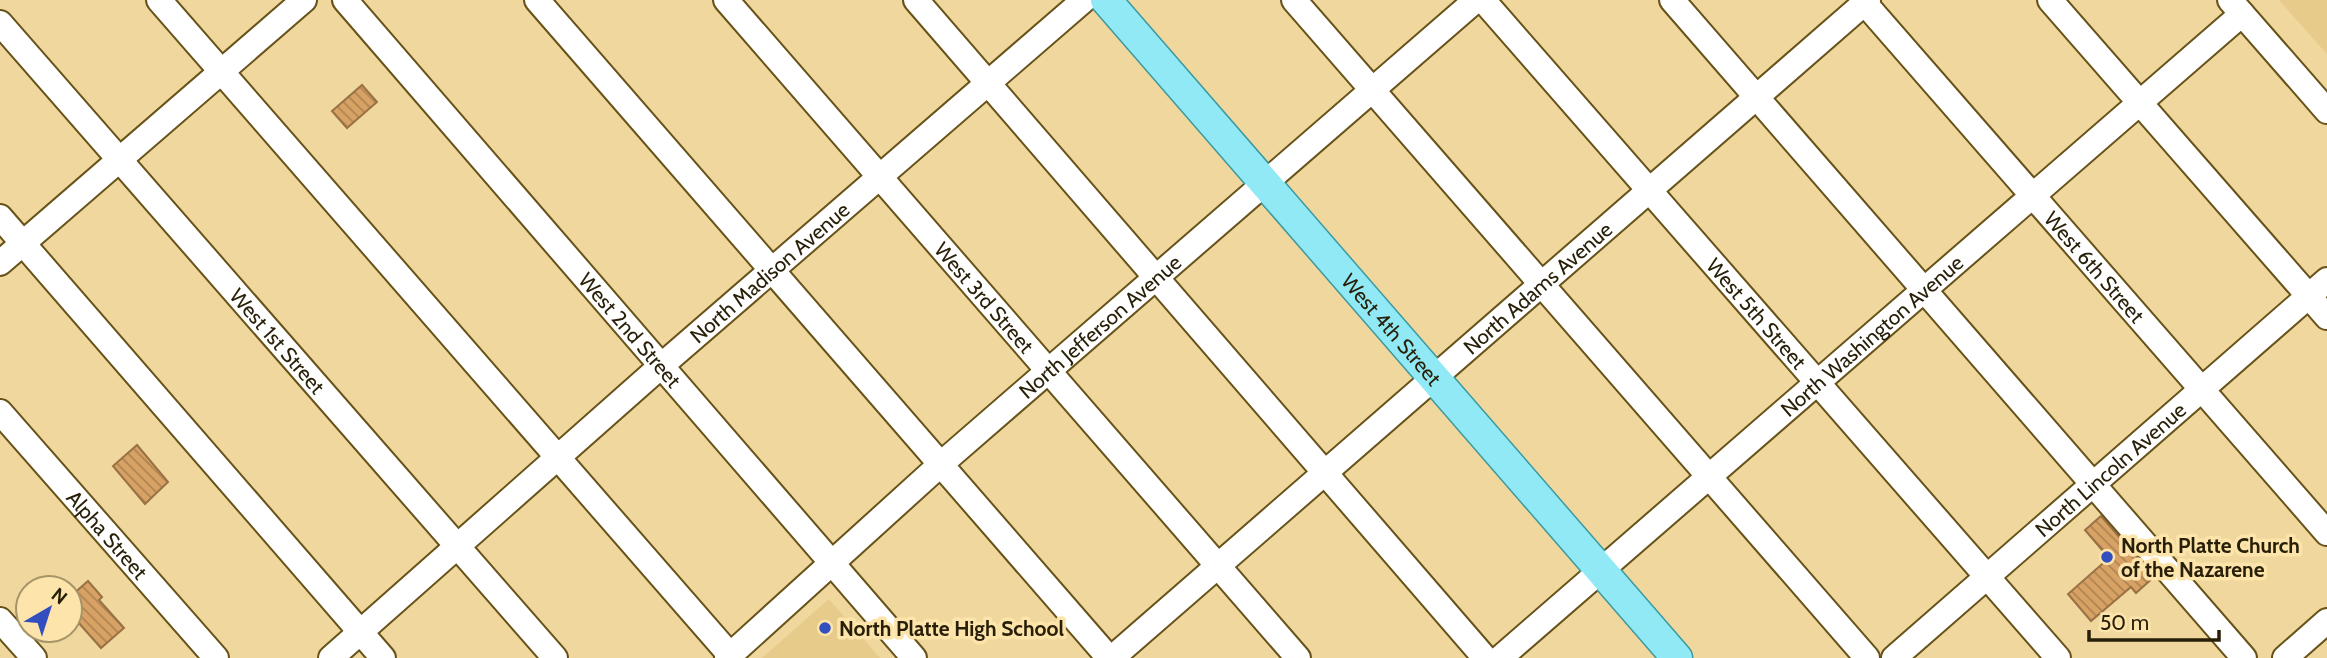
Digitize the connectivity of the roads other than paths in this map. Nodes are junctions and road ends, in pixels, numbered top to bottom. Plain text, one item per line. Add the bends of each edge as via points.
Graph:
1 (159, 0) edge
2 (304, 0) edge
3 (345, 0) edge
4 (537, 0) edge
5 (726, 0) edge
6 (916, 0) edge
7 (1084, 0) edge
8 (1106, 0) edge
9 (1294, 0) edge
10 (1476, 0) edge
11 (1483, 0) edge
12 (1672, 0) edge
13 (1865, 1) edge
14 (2057, 2) edge
15 (2236, 7) edge
16 (0, 23) edge
17 (221, 71) junction
18 (988, 84) junction
19 (1372, 91) junction
20 (1756, 97) junction
21 (2140, 103) junction
22 (2327, 111) edge
23 (118, 160) junction
24 (880, 177) junction
25 (1265, 184) junction
26 (1648, 192) junction
27 (2033, 196) junction
28 (0, 217) edge
29 (22, 243) junction
30 (0, 263) edge
31 (772, 270) junction
32 (1157, 279) junction
33 (1542, 284) junction
34 (2318, 288) edge
35 (1924, 290) junction
36 (2327, 317) edge
37 (661, 366) junction
38 (1049, 372) junction
39 (1435, 378) junction
40 (1817, 384) junction
41 (2202, 390) junction
42 (0, 411) edge
43 (558, 457) junction
44 (942, 464) junction
45 (1325, 473) junction
46 (1709, 478) junction
47 (2093, 485) junction
48 (2327, 533) edge
49 (457, 547) junction
50 (832, 563) junction
51 (1218, 566) junction
52 (1601, 571) junction
53 (1987, 577) junction
54 (0, 620) edge
55 (2327, 621) edge
56 (360, 632) junction
57 (729, 656) edge
58 (34, 658) edge
59 (216, 658) edge
60 (331, 658) edge
61 (383, 658) edge
62 (555, 658) edge
63 (914, 658) edge
64 (1111, 658) edge
65 (1298, 658) edge
66 (1485, 658) edge
67 (1500, 658) edge
68 (1677, 658) edge
69 (1867, 658) edge
70 (1894, 658) edge
71 (2058, 658) edge
72 (2244, 658) edge
73 (2285, 658) edge

1 - 17 street
2 - 17 street
3 - 37 street, West 2nd Street
4 - 31 street
5 - 24 street, West 3rd Street
6 - 18 street
7 - 18 street, North Madison Avenue
8 - 25 main road, West 4th Street
9 - 19 street
10 - 19 street, North Jefferson Avenue
11 - 26 street, West 5th Street
12 - 20 street
13 - 20 street, North Adams Avenue
13 - 27 street, West 6th Street
14 - 21 street
15 - 21 street, North Washington Avenue
15 - 22 street
16 - 23 street, West 1st Street
17 - 23 street
17 - 43 street
18 - 24 street, North Madison Avenue
18 - 32 street
19 - 25 street, North Jefferson Avenue
19 - 33 street
20 - 26 street, North Adams Avenue
20 - 35 street
21 - 27 street, North Washington Avenue
21 - 34 street
23 - 29 street
23 - 49 street, West 1st Street
24 - 31 street, North Madison Avenue
24 - 38 street, West 3rd Street
25 - 32 street, North Jefferson Avenue
25 - 39 main road, West 4th Street
26 - 33 street, North Adams Avenue
26 - 40 street, West 5th Street
27 - 35 street, North Washington Avenue
27 - 41 street, West 6th Street
28 - 29 street
29 - 30 street
29 - 56 street
31 - 37 street, North Madison Avenue
31 - 44 street
32 - 38 street, North Jefferson Avenue
32 - 45 street
33 - 39 street, North Adams Avenue
33 - 46 street
34 - 36 street
34 - 41 street, North Lincoln Avenue
35 - 40 street, North Washington Avenue
35 - 47 street
37 - 43 street, North Madison Avenue
37 - 50 street, West 2nd Street
38 - 44 street, North Jefferson Avenue
38 - 51 street, West 3rd Street
39 - 45 street, North Adams Avenue
39 - 52 main road, West 4th Street
40 - 46 street, North Washington Avenue
40 - 53 street, West 5th Street
41 - 47 street, North Lincoln Avenue
41 - 48 street, West 6th Street
42 - 59 street, Alpha Street
43 - 49 street, North Madison Avenue
43 - 57 street
44 - 50 street, North Jefferson Avenue
44 - 64 street
45 - 51 street, North Adams Avenue
45 - 66 street
46 - 52 street, North Washington Avenue
46 - 69 street
47 - 53 street, North Lincoln Avenue
47 - 72 street
49 - 56 street, North Madison Avenue
49 - 62 street, West 1st Street
50 - 57 street, North Jefferson Avenue
50 - 63 street, West 2nd Street
51 - 64 street, North Adams Avenue
51 - 65 street, West 3rd Street
52 - 67 street, North Washington Avenue
52 - 68 main road, West 4th Street
53 - 70 street, North Lincoln Avenue
53 - 71 street, West 5th Street
54 - 58 street
55 - 73 street
56 - 60 street, North Madison Avenue
56 - 61 street

